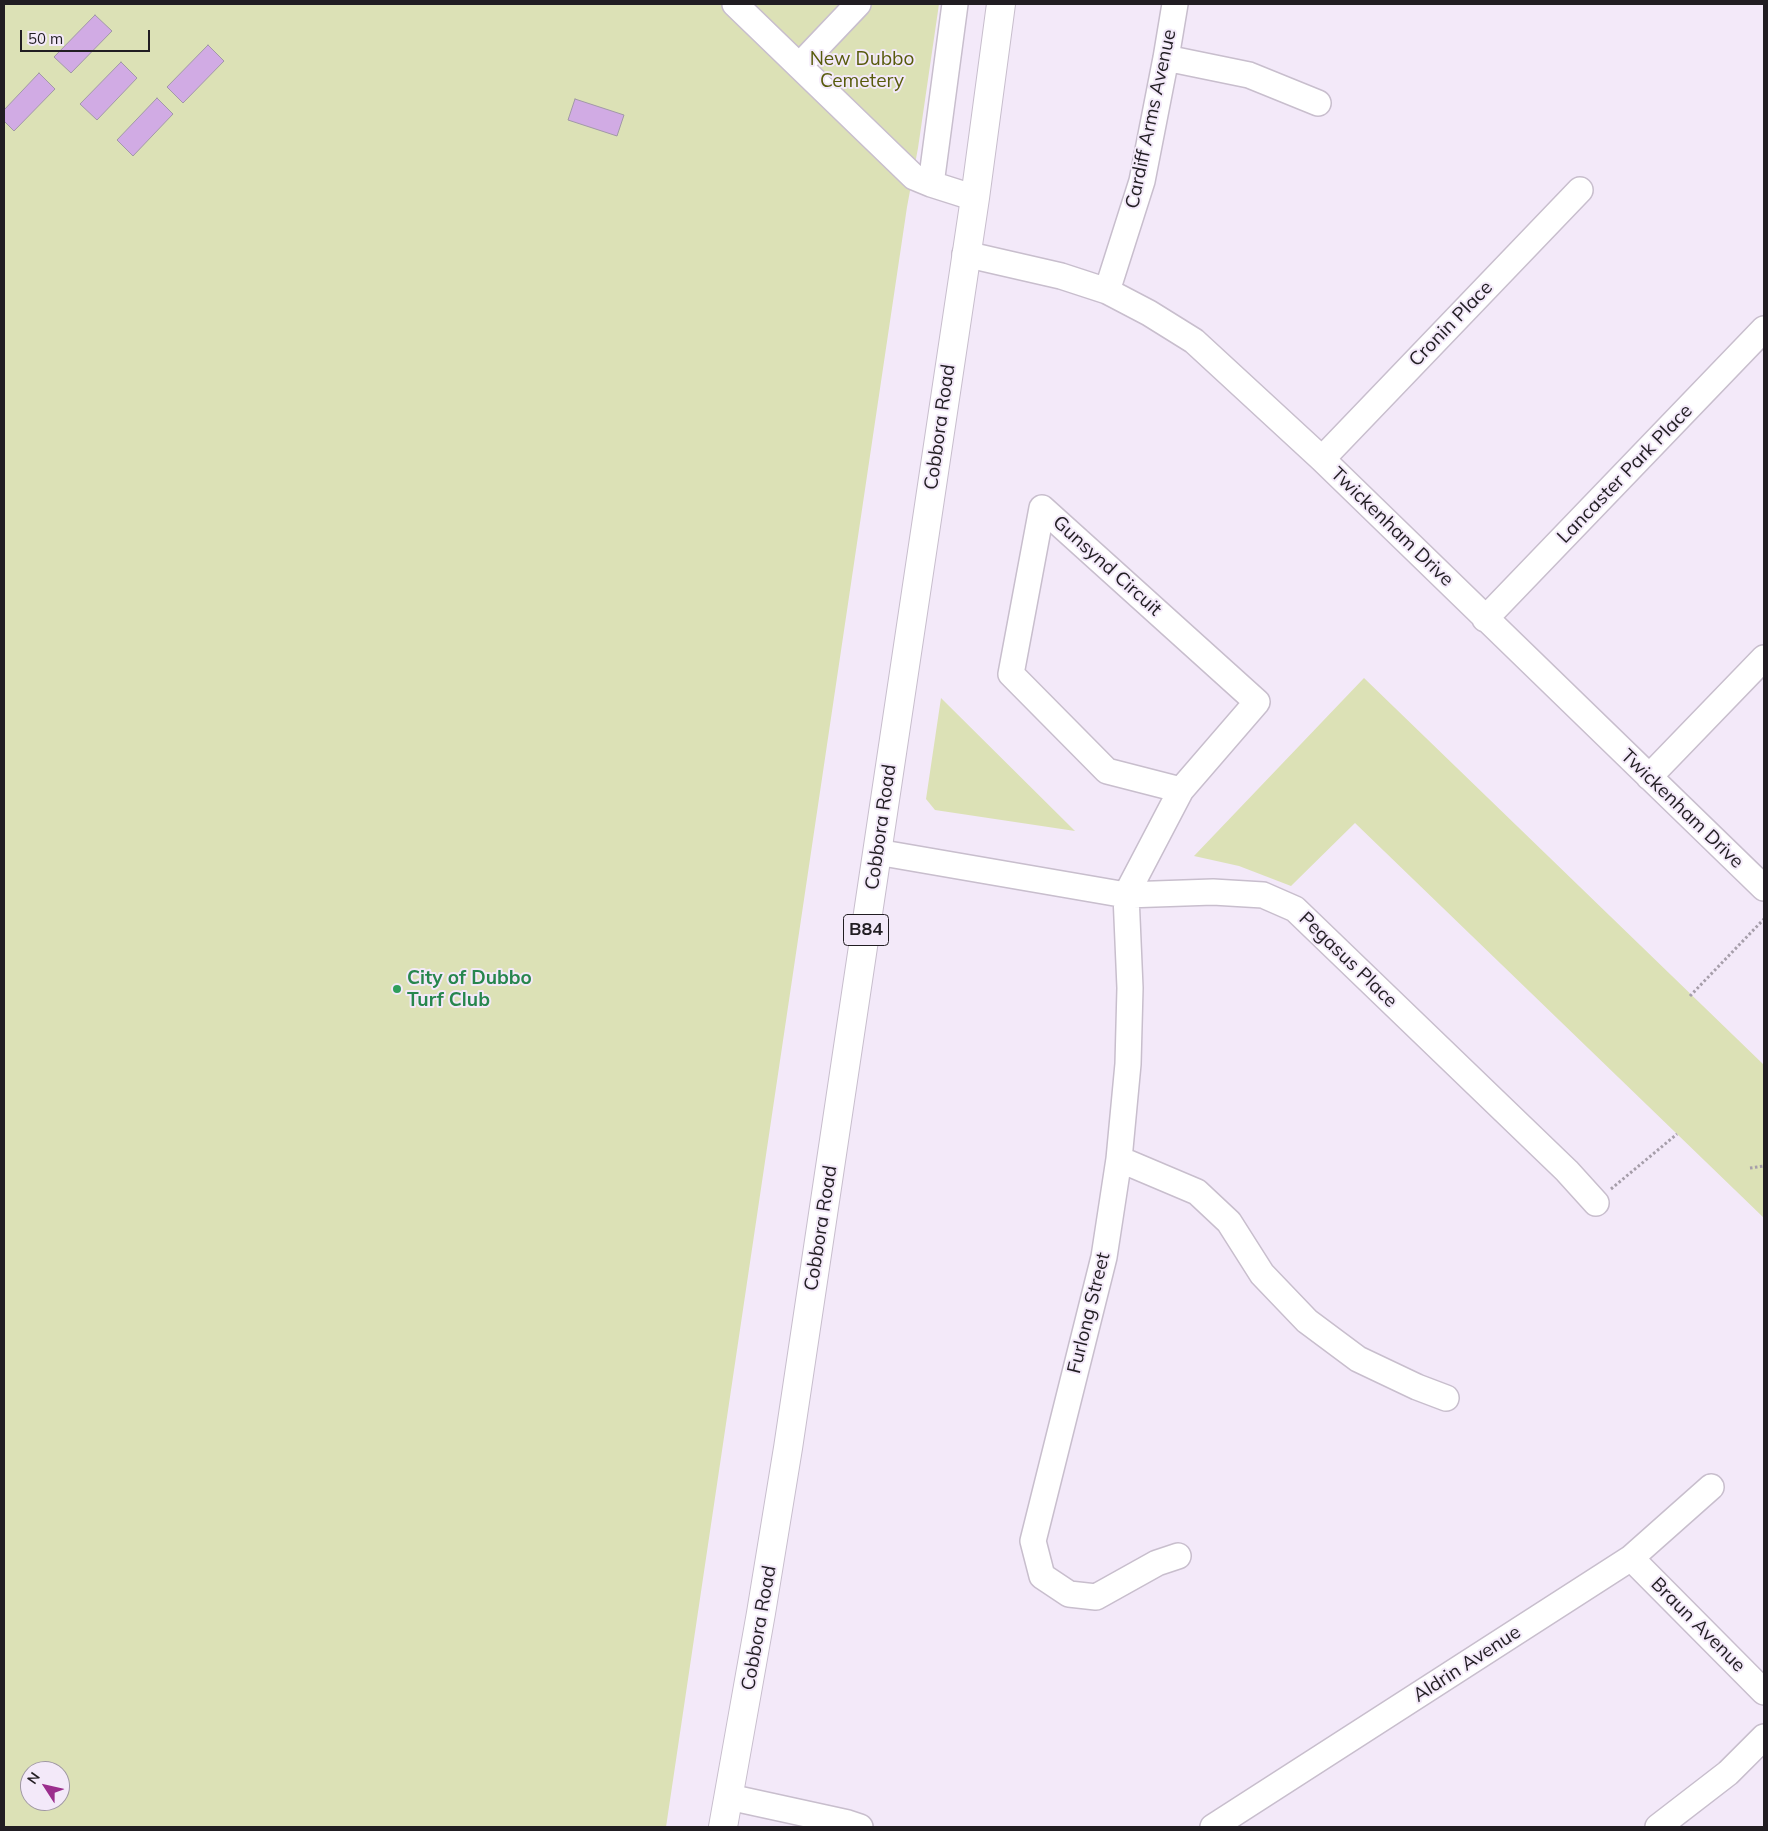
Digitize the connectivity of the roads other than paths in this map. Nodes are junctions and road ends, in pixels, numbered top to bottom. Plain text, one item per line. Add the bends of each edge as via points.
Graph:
1 (735, 4) edge
2 (858, 4) edge
3 (954, 4) edge
4 (1001, 4) edge
5 (1175, 4) edge
6 (1166, 58) junction
7 (800, 65) junction
8 (1318, 103) dead end
9 (931, 184) junction
10 (1580, 190) dead end
11 (974, 198) junction
12 (965, 254) junction
13 (1107, 291) junction
14 (1764, 330) edge
15 (1322, 459) junction
16 (1485, 619) junction
17 (1764, 658) edge
18 (1649, 777) junction
19 (1181, 790) junction
20 (877, 852) junction
21 (1764, 888) edge
22 (1126, 895) junction
23 (1119, 1159) junction
24 (1596, 1203) road end
25 (1446, 1398) dead end
26 (1712, 1487) dead end
27 (1178, 1556) dead end
28 (1631, 1558) junction
29 (1764, 1692) edge
30 (1764, 1737) edge
31 (729, 1797) junction
32 (724, 1827) edge
33 (860, 1827) edge
34 (1213, 1827) edge
35 (1658, 1827) edge

1 - 7 street
2 - 7 street
3 - 9 street
4 - 11 main road, Cobbora Road / B84
5 - 6 street, Cardiff Arms Avenue
6 - 8 street via 1249,75
6 - 13 street, Cardiff Arms Avenue via 1142,181
7 - 9 street via 914,177
9 - 11 street
10 - 15 street, Cronin Place
11 - 12 main road, Cobbora Road / B84
12 - 13 street, Twickenham Drive via 1061,276
12 - 20 main road, Cobbora Road / B84
13 - 15 street, Twickenham Drive via 1194,341
14 - 16 street, Lancaster Park Place
15 - 16 street, Twickenham Drive
16 - 18 street, Twickenham Drive
17 - 18 street
18 - 21 street, Twickenham Drive
19 - 19 street, Gunsynd Circuit via 1257,702 1042,508 1011,674 1107,772
19 - 22 street, Gunsynd Circuit
20 - 22 street, Pegasus Place
20 - 31 main road, Cobbora Road / B84 via 788,1448
22 - 23 street, Furlong Street via 1130,988 1128,1064
22 - 24 street, Pegasus Place via 1213,892 1263,895 1295,909 1567,1171
23 - 25 street via 1197,1192 1229,1222 1262,1274 1307,1321 1358,1359
23 - 27 street, Furlong Street via 1104,1256 1033,1541 1042,1576 1069,1594 1087,1596 1096,1596
26 - 28 street, Aldrin Avenue
28 - 29 street, Braun Avenue
28 - 34 street, Aldrin Avenue
30 - 35 street via 1728,1773
31 - 32 main road, Cobbora Road / B84
31 - 33 street

